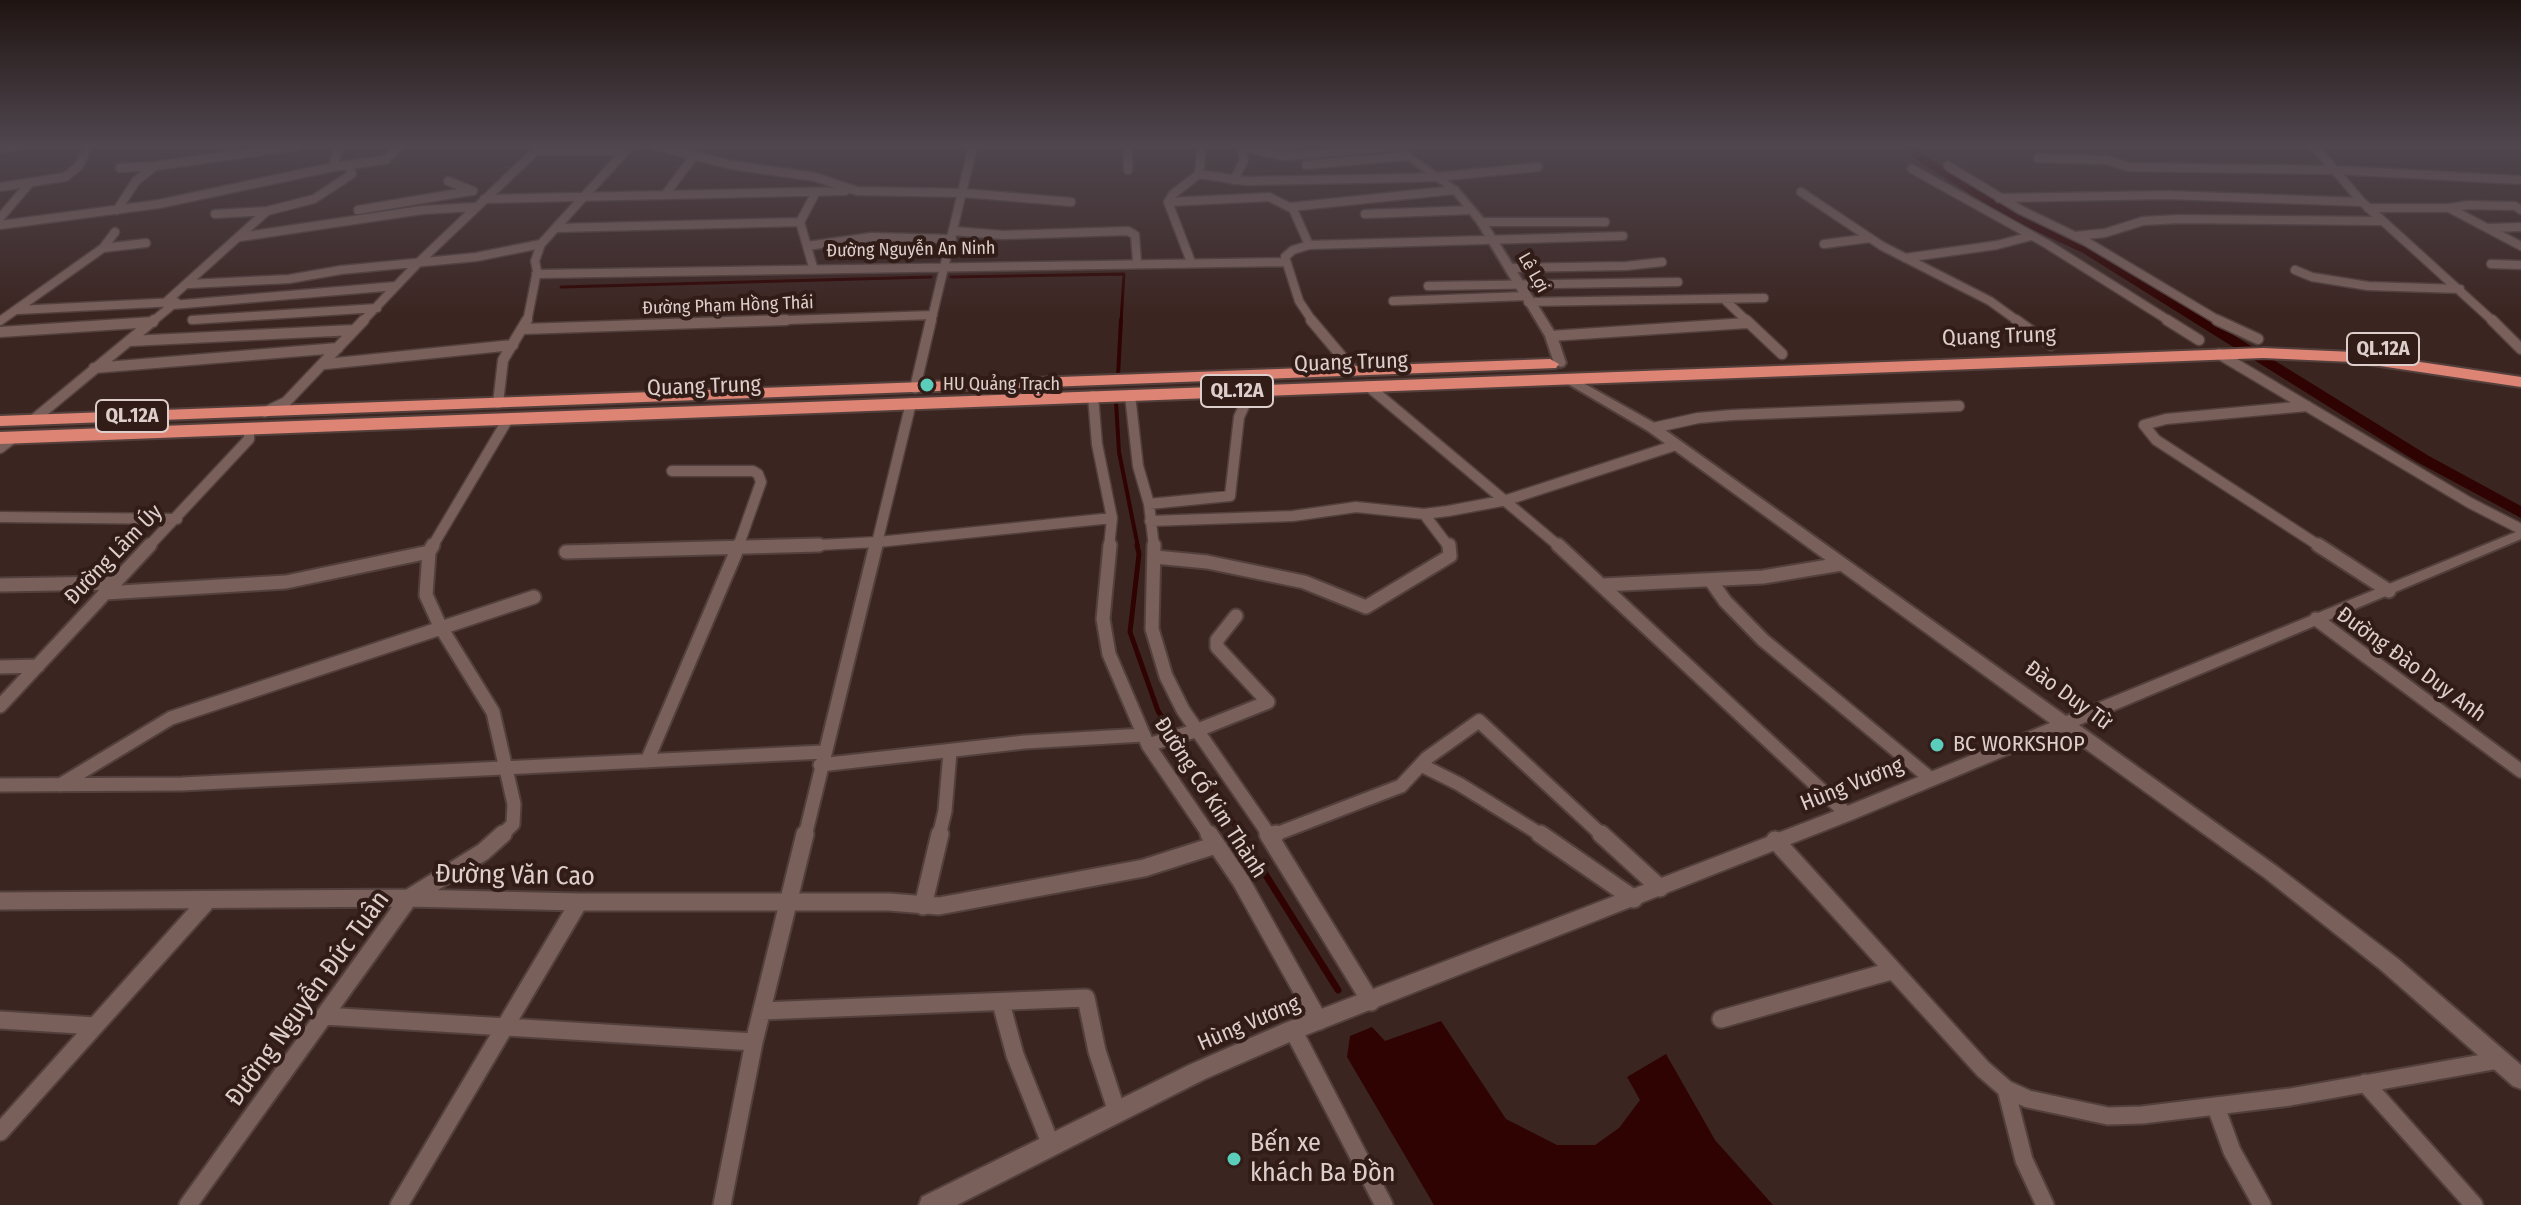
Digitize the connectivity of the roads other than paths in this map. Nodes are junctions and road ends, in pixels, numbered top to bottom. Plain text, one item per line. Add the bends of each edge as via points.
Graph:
1 (13, 202) edge
2 (122, 202) edge
3 (167, 202) edge
4 (300, 202) edge
5 (404, 202) edge
6 (480, 202) edge
7 (577, 202) edge
8 (811, 202) edge
9 (962, 202) edge
10 (1168, 202) edge
11 (1277, 202) edge
12 (1336, 202) edge
13 (1465, 202) edge
14 (1816, 202) edge
15 (1971, 202) edge
16 (2007, 202) edge
17 (2304, 202) edge
18 (2363, 202) edge
19 (2365, 205) junction
20 (475, 207) junction
21 (1290, 207) junction
22 (2519, 207) edge
23 (2449, 208) junction
24 (117, 210) junction
25 (358, 210) dead end
26 (1471, 210) junction
27 (267, 211) junction
28 (215, 214) dead end
29 (1365, 214) dead end
30 (0, 218) edge
31 (2381, 221) junction
32 (800, 222) junction
33 (1481, 222) junction
34 (1605, 222) dead end
35 (0, 225) edge
36 (2521, 227) edge
37 (557, 228) junction
38 (2487, 228) junction
39 (115, 232) dead end
40 (953, 235) junction
41 (1623, 236) dead end
42 (2031, 236) junction
43 (2075, 236) junction
44 (240, 237) junction
45 (1491, 238) junction
46 (1870, 238) junction
47 (146, 243) dead end
48 (541, 244) junction
49 (1824, 244) dead end
50 (1309, 245) junction
51 (807, 246) junction
52 (2521, 246) edge
53 (103, 248) junction
54 (1905, 258) junction
55 (419, 262) junction
56 (1137, 262) junction
57 (1191, 262) junction
58 (1286, 262) junction
59 (1662, 262) dead end
60 (2491, 264) dead end
61 (945, 265) junction
62 (2521, 265) edge
63 (813, 267) junction
64 (1509, 268) junction
65 (2295, 270) dead end
66 (536, 274) junction
67 (1678, 282) dead end
68 (189, 284) junction
69 (1520, 284) junction
70 (396, 286) junction
71 (1428, 286) dead end
72 (2460, 289) junction
73 (1764, 298) dead end
74 (1527, 299) junction
75 (1724, 299) junction
76 (1393, 301) dead end
77 (170, 303) junction
78 (377, 308) junction
79 (18, 310) junction
80 (933, 315) junction
81 (192, 320) dead end
82 (0, 321) edge
83 (153, 322) junction
84 (1747, 323) junction
85 (524, 329) junction
86 (354, 330) junction
87 (0, 332) edge
88 (1551, 336) junction
89 (130, 341) junction
90 (2255, 344) junction
91 (513, 345) junction
92 (2051, 345) junction
93 (2213, 347) junction
94 (338, 348) junction
95 (1939, 348) junction
96 (2521, 349) edge
97 (1782, 354) junction
98 (1953, 363) junction
99 (326, 364) junction
100 (94, 368) junction
101 (2472, 368) junction
102 (2521, 369) edge
103 (1354, 371) junction
104 (1564, 371) junction
105 (2521, 382) edge
106 (1250, 383) junction
107 (1161, 386) junction
108 (1368, 386) junction
109 (1084, 391) junction
110 (1130, 395) junction
111 (913, 396) junction
112 (1959, 406) dead end
113 (2307, 406) junction
114 (503, 411) junction
115 (265, 412) junction
116 (33, 420) junction
117 (0, 421) edge
118 (1653, 428) junction
119 (249, 429) junction
120 (4, 441) edge
121 (1676, 445) junction
122 (672, 471) dead end
123 (1507, 500) junction
124 (1149, 504) junction
125 (1424, 514) junction
126 (0, 517) edge
127 (1112, 518) junction
128 (177, 519) junction
129 (1150, 521) junction
130 (2521, 532) edge
131 (878, 542) junction
132 (737, 549) junction
133 (429, 552) junction
134 (566, 552) dead end
135 (1155, 557) junction
136 (1841, 564) junction
137 (1711, 581) junction
138 (114, 583) junction
139 (0, 585) edge
140 (1603, 585) junction
141 (2389, 591) junction
142 (105, 593) junction
143 (534, 597) dead end
144 (1236, 616) dead end
145 (2316, 619) junction
146 (440, 626) junction
147 (38, 666) junction
148 (0, 667) edge
149 (0, 706) edge
150 (2064, 722) junction
151 (1193, 732) junction
152 (1146, 740) junction
153 (950, 752) junction
154 (822, 759) junction
155 (647, 761) junction
156 (1421, 765) junction
157 (506, 767) junction
158 (2521, 771) edge
159 (1931, 779) junction
160 (0, 785) edge
161 (60, 785) junction
162 (1847, 814) junction
163 (1270, 836) junction
164 (1775, 840) junction
165 (1216, 845) junction
166 (1660, 888) junction
167 (409, 898) junction
168 (1634, 899) junction
169 (208, 900) junction
170 (0, 901) edge
171 (789, 901) junction
172 (579, 902) junction
173 (923, 906) junction
174 (1891, 971) junction
175 (1371, 1002) junction
176 (1001, 1003) junction
177 (762, 1011) junction
178 (324, 1016) junction
179 (1721, 1019) dead end
180 (0, 1020) edge
181 (1319, 1021) junction
182 (95, 1026) junction
183 (505, 1027) junction
184 (1293, 1030) junction
185 (754, 1042) junction
186 (2499, 1060) junction
187 (2521, 1079) edge
188 (2365, 1083) junction
189 (2006, 1089) junction
190 (2216, 1107) junction
191 (1117, 1112) junction
192 (0, 1132) edge
193 (1051, 1145) junction
194 (188, 1205) edge
195 (399, 1205) edge
196 (722, 1205) edge
197 (931, 1205) edge
198 (1384, 1205) edge
199 (2045, 1205) edge
200 (2262, 1205) edge
201 (2474, 1205) edge

1 - 30 street
2 - 24 street
3 - 24 street
4 - 27 street
5 - 25 street
6 - 20 street
7 - 37 street
8 - 32 street
9 - 40 street
10 - 57 street
11 - 21 street
12 - 21 street
13 - 26 street, Lê Lợi
14 - 46 street
15 - 42 street
16 - 43 street
17 - 19 street
18 - 19 street
19 - 23 street
19 - 31 street
20 - 44 street
20 - 55 street
21 - 50 street
22 - 23 street
23 - 38 street
24 - 35 street
26 - 29 street
26 - 33 street, Lê Lợi
27 - 28 street
27 - 44 street
31 - 43 street via 2143,221
31 - 72 street
32 - 37 street
32 - 51 street
33 - 34 street
33 - 45 street, Lê Lợi
36 - 38 street
37 - 48 street
38 - 52 street
39 - 53 street
40 - 51 street via 871,237
40 - 56 street via 1128,231 1135,235
40 - 61 street
41 - 45 street
42 - 54 street
42 - 93 street
43 - 90 street
44 - 68 street
45 - 50 street
45 - 64 street, Lê Lợi
46 - 49 street
46 - 54 street
47 - 53 street
48 - 55 street
48 - 66 street
50 - 58 street via 1289,252
51 - 63 street
53 - 79 street
54 - 92 street via 1990,301
55 - 68 street via 275,281
55 - 70 street
56 - 57 street, Đường Nguyễn An Ninh
56 - 61 street, Đường Nguyễn An Ninh
57 - 58 street, Đường Nguyễn An Ninh
58 - 103 street via 1306,314
59 - 64 street
60 - 62 street
61 - 63 street, Đường Nguyễn An Ninh
61 - 80 street
63 - 66 street, Đường Nguyễn An Ninh
64 - 69 street, Lê Lợi
65 - 72 street via 2368,286
66 - 85 street
67 - 69 street
68 - 77 street
69 - 71 street
69 - 74 street, Lê Lợi
70 - 77 street
70 - 78 street
72 - 96 street
73 - 75 street
74 - 75 street
74 - 76 street
74 - 88 street, Lê Lợi
75 - 84 street
77 - 79 street
77 - 83 street
78 - 81 street
78 - 86 street
79 - 82 street
80 - 85 street, Đường Phạm Hồng Thái
80 - 111 street
83 - 87 street
83 - 89 street
84 - 88 street
84 - 97 street
85 - 91 street
86 - 89 street
86 - 94 street
88 - 104 street, Lê Lợi
89 - 100 street
90 - 93 highway, QL.12A
90 - 101 highway, QL.12A
91 - 99 street
91 - 114 street via 503,360
92 - 93 highway, Quang Trung / QL.12A
92 - 95 highway, Quang Trung / QL.12A
93 - 98 highway, Quang Trung / QL.12A
93 - 113 street
94 - 99 street
94 - 100 street
95 - 97 highway, Quang Trung / QL.12A
95 - 98 highway
97 - 104 highway, Quang Trung / QL.12A
98 - 104 highway, Quang Trung / QL.12A
99 - 115 street via 286,402
100 - 116 street
101 - 102 highway, QL.12A
101 - 105 highway, QL.12A
103 - 104 highway, Quang Trung / QL.12A
103 - 106 highway, Quang Trung / QL.12A
104 - 108 highway, Quang Trung / QL.12A
104 - 118 street, Đào Duy Từ
106 - 107 highway, Quang Trung / QL.12A
106 - 108 highway, Quang Trung / QL.12A
106 - 124 street via 1239,417 1230,496
107 - 109 highway, Quang Trung / QL.12A
107 - 110 highway, Quang Trung / QL.12A
108 - 123 street
109 - 110 highway, Quang Trung / QL.12A
109 - 111 highway, Quang Trung / QL.12A
109 - 127 street, Đường Cổ Kim Thành
110 - 124 street via 1138,466
111 - 114 highway, Quang Trung / QL.12A
111 - 131 street
112 - 118 street via 1722,415
113 - 130 street
113 - 141 street via 2144,425 2156,440
114 - 115 highway, Quang Trung / QL.12A
114 - 119 highway, Quang Trung / QL.12A
114 - 133 street, Đường Nguyễn Đức Tuân
115 - 116 highway, Quang Trung / QL.12A
115 - 119 highway
116 - 117 highway, Quang Trung / QL.12A
118 - 121 street, Đào Duy Từ
119 - 120 highway, Quang Trung / QL.12A
119 - 128 street, Đường Lâm Úy via 249,439
121 - 123 street
121 - 136 street, Đào Duy Từ
122 - 132 street via 758,474 761,482
123 - 125 street
123 - 140 street
124 - 129 street
125 - 129 street via 1356,507 1293,516
125 - 135 street via 1449,545 1450,556 1366,607 1281,577
126 - 128 street
127 - 131 street
127 - 152 street, Đường Cổ Kim Thành via 1104,634
128 - 138 street, Đường Lâm Úy
129 - 135 street
130 - 141 street, Hùng Vương
131 - 132 street
131 - 154 street
132 - 134 street
132 - 155 street
133 - 142 street via 286,582
133 - 146 street, Đường Nguyễn Đức Tuân via 426,595
135 - 151 street via 1152,629
136 - 137 street
136 - 150 street, Đào Duy Từ
137 - 140 street
137 - 159 street via 1763,640
138 - 139 street
138 - 142 street, Đường Lâm Úy
140 - 162 street
141 - 145 street, Hùng Vương
142 - 147 street, Đường Lâm Úy
143 - 146 street
144 - 151 street via 1217,647 1268,702
145 - 150 street, Hùng Vương
145 - 158 street, Đường Đào Duy Anh
146 - 157 street, Đường Nguyễn Đức Tuân via 493,712
146 - 161 street via 171,718
147 - 148 street
147 - 149 street, Đường Lâm Úy
150 - 159 street, Hùng Vương
150 - 186 street, Đào Duy Từ via 2329,916
151 - 152 street via 1164,741
151 - 163 street
152 - 153 street via 1054,739
152 - 165 street, Đường Cổ Kim Thành
153 - 154 street
153 - 173 street via 945,811
154 - 155 street
154 - 171 street
155 - 157 street
156 - 163 street via 1401,786
156 - 166 street via 1479,721
156 - 168 street via 1555,843
157 - 161 street
157 - 167 street, Đường Nguyễn Đức Tuân via 515,814 508,832
159 - 162 street, Hùng Vương
160 - 161 street
162 - 164 street, Hùng Vương
163 - 175 street
164 - 166 street, Hùng Vương
164 - 174 street
165 - 173 street, Đường Văn Cao via 1144,868
165 - 181 street, Đường Cổ Kim Thành
166 - 168 street, Hùng Vương
167 - 169 street, Đường Văn Cao
167 - 172 street, Đường Văn Cao
167 - 178 street, Đường Nguyễn Đức Tuân
168 - 175 street, Hùng Vương
169 - 170 street, Đường Văn Cao
169 - 182 street
171 - 172 street, Đường Văn Cao
171 - 173 street, Đường Văn Cao
171 - 177 street
172 - 183 street
174 - 179 street
174 - 189 street
175 - 181 street, Hùng Vương
176 - 177 street
176 - 191 street via 1086,998
176 - 193 street via 1015,1055
177 - 185 street
178 - 183 street
178 - 194 street, Đường Nguyễn Đức Tuân
180 - 182 street
181 - 184 street, Hùng Vương
182 - 192 street
183 - 185 street
183 - 195 street
184 - 191 street, Hùng Vương
184 - 198 street
185 - 196 street
186 - 187 street, Đào Duy Từ
186 - 188 street
188 - 190 street
188 - 201 street
189 - 190 street via 2028,1099 2108,1116
189 - 199 street via 2024,1160
190 - 200 street via 2232,1151
191 - 193 street, Hùng Vương
193 - 197 street, Hùng Vương

